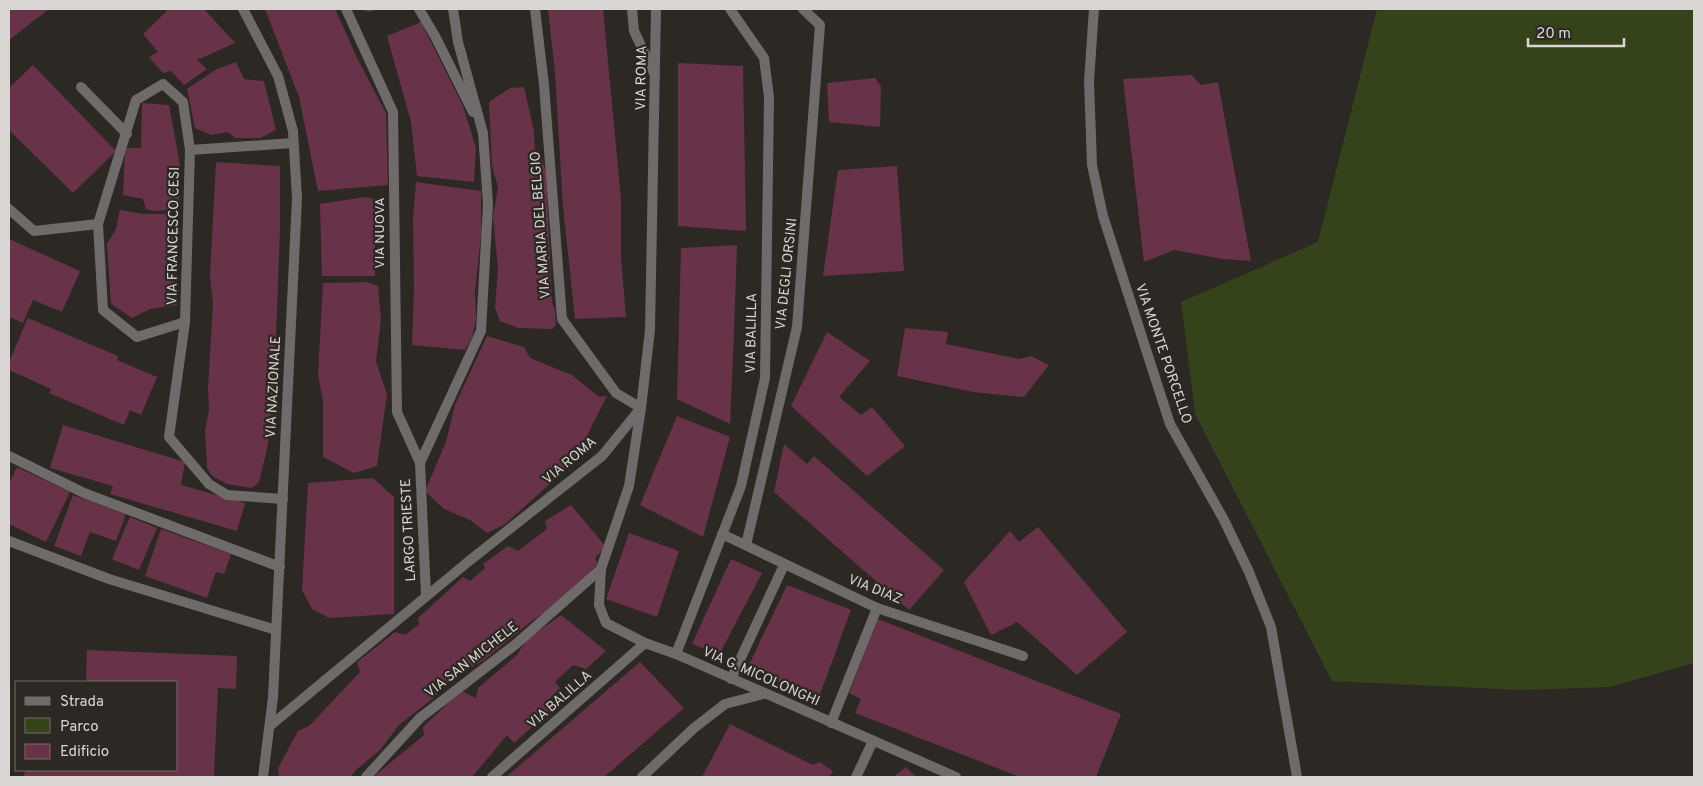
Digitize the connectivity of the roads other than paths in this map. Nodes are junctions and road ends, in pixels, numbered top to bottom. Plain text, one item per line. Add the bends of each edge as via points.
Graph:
1 (243, 9) edge
2 (346, 9) edge
3 (419, 9) edge
4 (452, 9) edge
5 (535, 9) edge
6 (632, 9) edge
7 (656, 9) edge
8 (730, 9) edge
9 (803, 9) edge
10 (1094, 9) edge
11 (656, 78) junction
12 (81, 87) dead end
13 (483, 133) junction
14 (127, 134) junction
15 (294, 143) junction
16 (190, 150) junction
17 (9, 209) edge
18 (98, 224) junction
19 (185, 322) junction
20 (640, 408) junction
21 (9, 456) edge
22 (420, 462) junction
23 (283, 499) junction
24 (722, 534) junction
25 (9, 541) edge
26 (746, 545) junction
27 (784, 564) junction
28 (280, 567) junction
29 (601, 569) junction
30 (426, 596) junction
31 (877, 608) junction
32 (276, 630) junction
33 (645, 643) junction
34 (676, 654) junction
35 (1024, 656) dead end
36 (731, 679) junction
37 (763, 694) junction
38 (831, 723) junction
39 (270, 725) junction
40 (873, 741) junction
41 (263, 777) edge
42 (366, 777) edge
43 (492, 777) edge
44 (642, 777) edge
45 (856, 777) edge
46 (956, 777) edge
47 (1297, 777) edge

1 - 15 street, VIA NAZIONALE via 278,76
2 - 22 street, VIA NUOVA via 393,112 397,412
3 - 13 street
4 - 13 street
5 - 20 street, VIA MARIA DEL BELGIO via 545,95 562,319 616,392
6 - 11 street via 634,31
7 - 11 street, VIA ROMA
8 - 24 street, VIA BALILLA via 764,58 769,107 765,378 741,486
9 - 26 street, VIA DEGLI ORSINI via 820,25 797,327
10 - 47 street, VIA MONTE PORCELLO via 1088,81 1092,166 1103,216 1170,424 1224,520 1271,628
11 - 20 street, VIA ROMA via 650,330
12 - 14 street
13 - 22 street via 488,204 481,332
14 - 16 street, VIA FRANCESCO CESI via 136,100 163,84 183,102
14 - 18 street, VIA FRANCESCO CESI
15 - 16 street, VIA FRANCESCO CESI
15 - 23 street, VIA NAZIONALE via 297,198
16 - 19 street, VIA FRANCESCO CESI
17 - 18 street via 34,231
18 - 19 street, VIA FRANCESCO CESI via 103,310 137,337
19 - 23 street, VIA FRANCESCO CESI via 169,437 209,484 227,496
20 - 29 street via 629,486
20 - 30 street, VIA ROMA via 602,456
21 - 28 street via 84,493
22 - 30 street, LARGO TRIESTE
23 - 28 street, VIA NAZIONALE
24 - 26 street, VIA DIAZ
24 - 34 street, VIA BALILLA
25 - 32 street via 109,579
26 - 27 street, VIA DIAZ
27 - 31 street, VIA DIAZ
27 - 36 street
28 - 32 street, VIA NAZIONALE
29 - 33 street, VIA G. MICOLONGHI via 599,604 606,623
29 - 42 street, VIA SAN MICHELE via 516,644 420,718
30 - 39 street, VIA ROMA
31 - 35 street, VIA DIAZ
31 - 38 street
32 - 39 street, VIA NAZIONALE
33 - 34 street, VIA G. MICOLONGHI
33 - 43 street, VIA BALILLA
34 - 36 street, VIA G. MICOLONGHI
36 - 37 street, VIA G. MICOLONGHI
37 - 38 street, VIA G. MICOLONGHI
37 - 44 street via 725,704
38 - 40 street, VIA G. MICOLONGHI
39 - 41 street, VIA NAZIONALE
40 - 45 street
40 - 46 street, VIA G. MICOLONGHI

